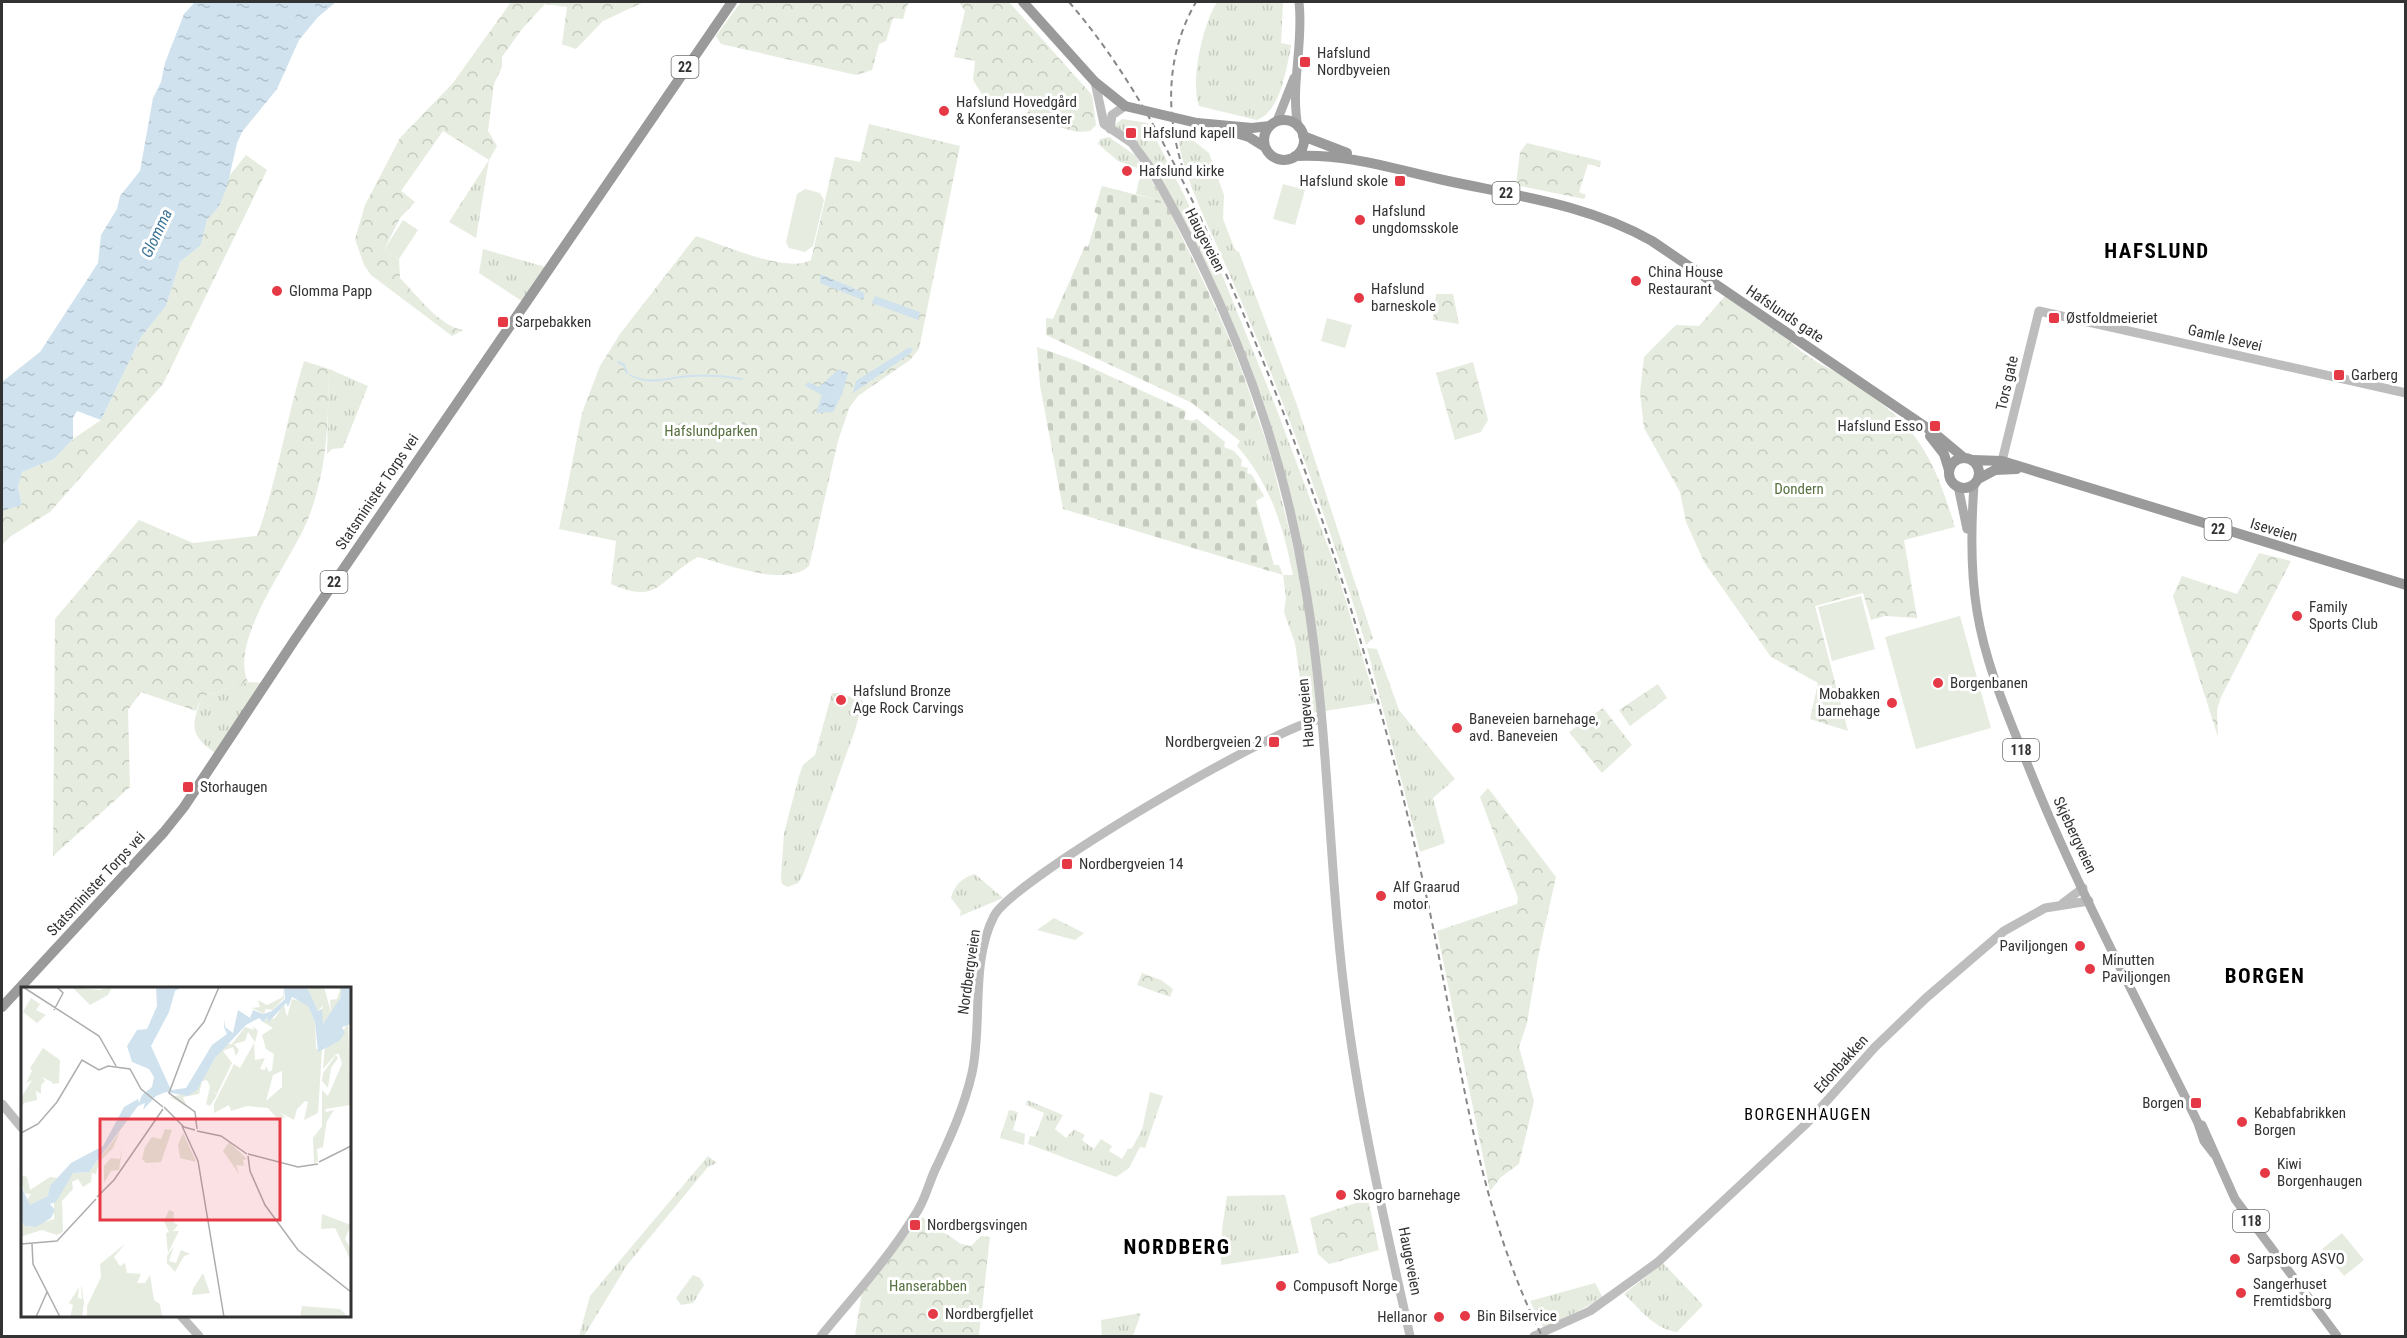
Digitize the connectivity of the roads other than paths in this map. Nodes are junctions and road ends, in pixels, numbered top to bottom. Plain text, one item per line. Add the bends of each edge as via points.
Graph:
1 (732, 2) edge
2 (1023, 2) edge
3 (1299, 2) edge
4 (1297, 70) junction
5 (1095, 82) junction
6 (1125, 106) junction
7 (1197, 123) junction
8 (1274, 124) junction
9 (1110, 129) junction
10 (1300, 131) junction
11 (1265, 147) junction
12 (1295, 156) junction
13 (1393, 168) junction
14 (2039, 311) joint
15 (2406, 393) edge
16 (1917, 423) junction
17 (1968, 459) junction
18 (2002, 461) junction
19 (1949, 470) junction
20 (2032, 471) junction
21 (1976, 482) junction
22 (1958, 486) junction
23 (1970, 543) junction
24 (2406, 585) edge
25 (1322, 719) junction
26 (2083, 888) junction
27 (2089, 901) junction
28 (2061, 904) junction
29 (2, 1007) edge
30 (2, 1104) edge
31 (21, 1127) edge
32 (182, 1317) edge
33 (199, 1336) edge
34 (820, 1336) edge
35 (1410, 1336) edge
36 (1534, 1336) edge
37 (2337, 1336) edge

1 - 29 highway, Statsminister Torps vei / 22 via 184,807
2 - 5 highway, 22
3 - 4 main road
4 - 8 main road
4 - 10 main road via 1295,107
5 - 6 highway, 22
5 - 9 street, Haugeveien via 1102,121
6 - 7 highway, 22, bridge
6 - 9 street via 1112,115
7 - 8 highway, 22 via 1252,128
7 - 11 highway, 22 via 1243,135
8 - 10 highway, 22 via 1288,121
8 - 11 highway via 1264,136
9 - 25 street, Haugeveien via 1138,150 1160,185 1227,317 1245,363 1271,442 1299,551
10 - 12 highway via 1302,147
10 - 13 highway, Hafslunds gate / 22 via 1334,149
11 - 12 highway, 22 via 1280,159
12 - 13 highway, Hafslunds gate / 22 via 1332,157
13 - 16 highway, Hafslunds gate / 22 via 1585,210 1618,223 1652,241
14 - 15 street, Gamle Isevei
14 - 18 street, Tors gate
16 - 17 highway, Hafslunds gate / 22
16 - 19 highway, Hafslunds gate via 1938,445
17 - 18 highway, Iseveien / 22
17 - 19 highway via 1954,461
17 - 21 highway via 1978,466
18 - 20 highway, Iseveien / 22
19 - 22 highway via 1951,480
20 - 21 highway, Iseveien / 22 via 1995,470
20 - 24 highway, Iseveien / 22
21 - 22 highway, 22 via 1966,488
21 - 23 main road, Skjebergveien / 118
22 - 23 main road, Skjebergveien / 118
23 - 26 main road, Skjebergveien / 118 via 1977,614 1997,686 2048,815
25 - 34 street, Nordbergveien via 1261,744 1159,799 999,908 984,950 973,1066 954,1132 913,1219 892,1251
25 - 35 street, Haugeveien via 1348,1021
26 - 27 main road, Skjebergveien / 118
26 - 28 street, Edonbakken
27 - 28 street, Edonbakken
27 - 37 main road, Skjebergveien / 118 via 2235,1199
28 - 36 street, Edonbakken via 2018,922 1948,977 1875,1047 1812,1118 1644,1274 1590,1311
30 - 31 street
32 - 33 street

